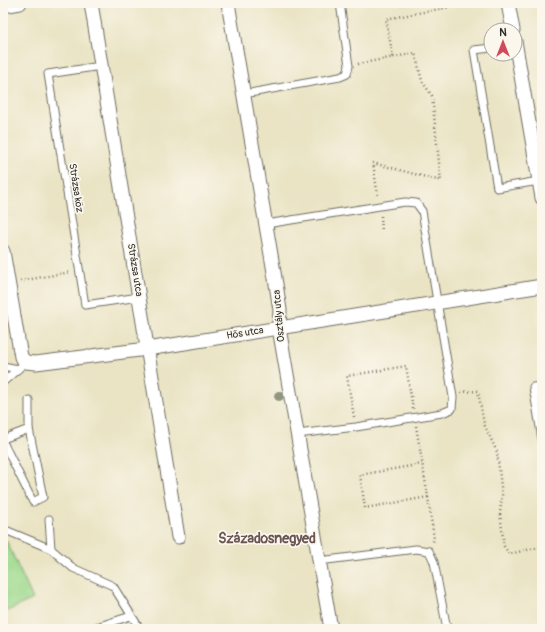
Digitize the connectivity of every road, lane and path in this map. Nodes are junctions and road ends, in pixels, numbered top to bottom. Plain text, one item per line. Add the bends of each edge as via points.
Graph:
1 (20, 3) edge
2 (91, 3) edge
3 (228, 3) edge
4 (340, 3) edge
5 (508, 3) edge
6 (3, 6) edge
7 (450, 8) dead end
8 (512, 22) edge
9 (483, 49) edge
10 (393, 57) junction
11 (518, 62) edge
12 (101, 66) junction
13 (349, 66) junction
14 (244, 94) junction
15 (539, 181) junction
16 (542, 198) edge
17 (379, 206) junction
18 (266, 224) junction
19 (382, 231) dead end
20 (3, 250) edge
21 (79, 271) junction
22 (8, 283) junction
23 (542, 286) edge
24 (139, 297) junction
25 (437, 302) junction
26 (279, 328) junction
27 (147, 349) junction
28 (22, 363) junction
29 (3, 366) edge
30 (3, 382) edge
31 (542, 386) edge
32 (452, 393) junction
33 (29, 400) dead end
34 (414, 418) junction
35 (356, 427) junction
36 (29, 429) junction
37 (297, 434) junction
38 (3, 439) edge
39 (542, 439) edge
40 (3, 442) edge
41 (422, 464) junction
42 (428, 497) junction
43 (49, 519) dead end
44 (3, 529) edge
45 (178, 537) dead end
46 (51, 549) junction
47 (429, 551) junction
48 (319, 561) junction
49 (542, 565) edge
50 (131, 616) junction
51 (90, 629) edge
52 (140, 629) edge
53 (331, 629) edge
54 (448, 629) edge

1 - 6 street
2 - 12 street, Strázsa utca
3 - 14 street, Osztály utca
4 - 13 lane
5 - 8 street
7 - 10 path via 386,19
9 - 15 lane via 474,50 497,188
10 - 13 path
10 - 17 path via 415,53 422,81 432,96 441,181 373,163
11 - 15 street
12 - 21 lane, Strázsa köz via 48,74
12 - 24 street, Strázsa utca
13 - 14 lane via 347,74 340,77
14 - 18 street, Osztály utca
15 - 16 street
17 - 18 lane
17 - 19 path
17 - 25 lane via 416,203 422,211
18 - 26 street, Osztály utca via 280,310
20 - 22 street
21 - 22 path
21 - 24 lane, Strázsa köz via 85,305
22 - 28 street
23 - 25 street, Hős utca
24 - 27 street, Strázsa utca
25 - 26 street, Hős utca
25 - 32 lane
26 - 27 street, Hős utca
26 - 37 street, Osztály utca
27 - 28 street, Hős utca via 36,364
27 - 45 street, Strázsa utca
28 - 29 lane
28 - 30 lane
31 - 39 lane via 534,387
32 - 34 lane via 452,409
32 - 49 path via 478,391 484,424 497,452 504,546 509,554 540,547
33 - 36 lane
34 - 35 lane
34 - 35 path via 406,366 347,376
34 - 41 path
35 - 37 lane
36 - 38 lane
36 - 40 lane via 43,497 33,502
37 - 48 street, Osztály utca
41 - 42 path
41 - 42 path via 360,475 365,508
42 - 47 path via 434,539
43 - 46 lane
44 - 46 lane
46 - 50 lane via 73,568 113,586
47 - 48 lane via 416,549
47 - 54 lane via 434,562
48 - 53 street, Osztály utca
50 - 51 lane
50 - 52 lane

